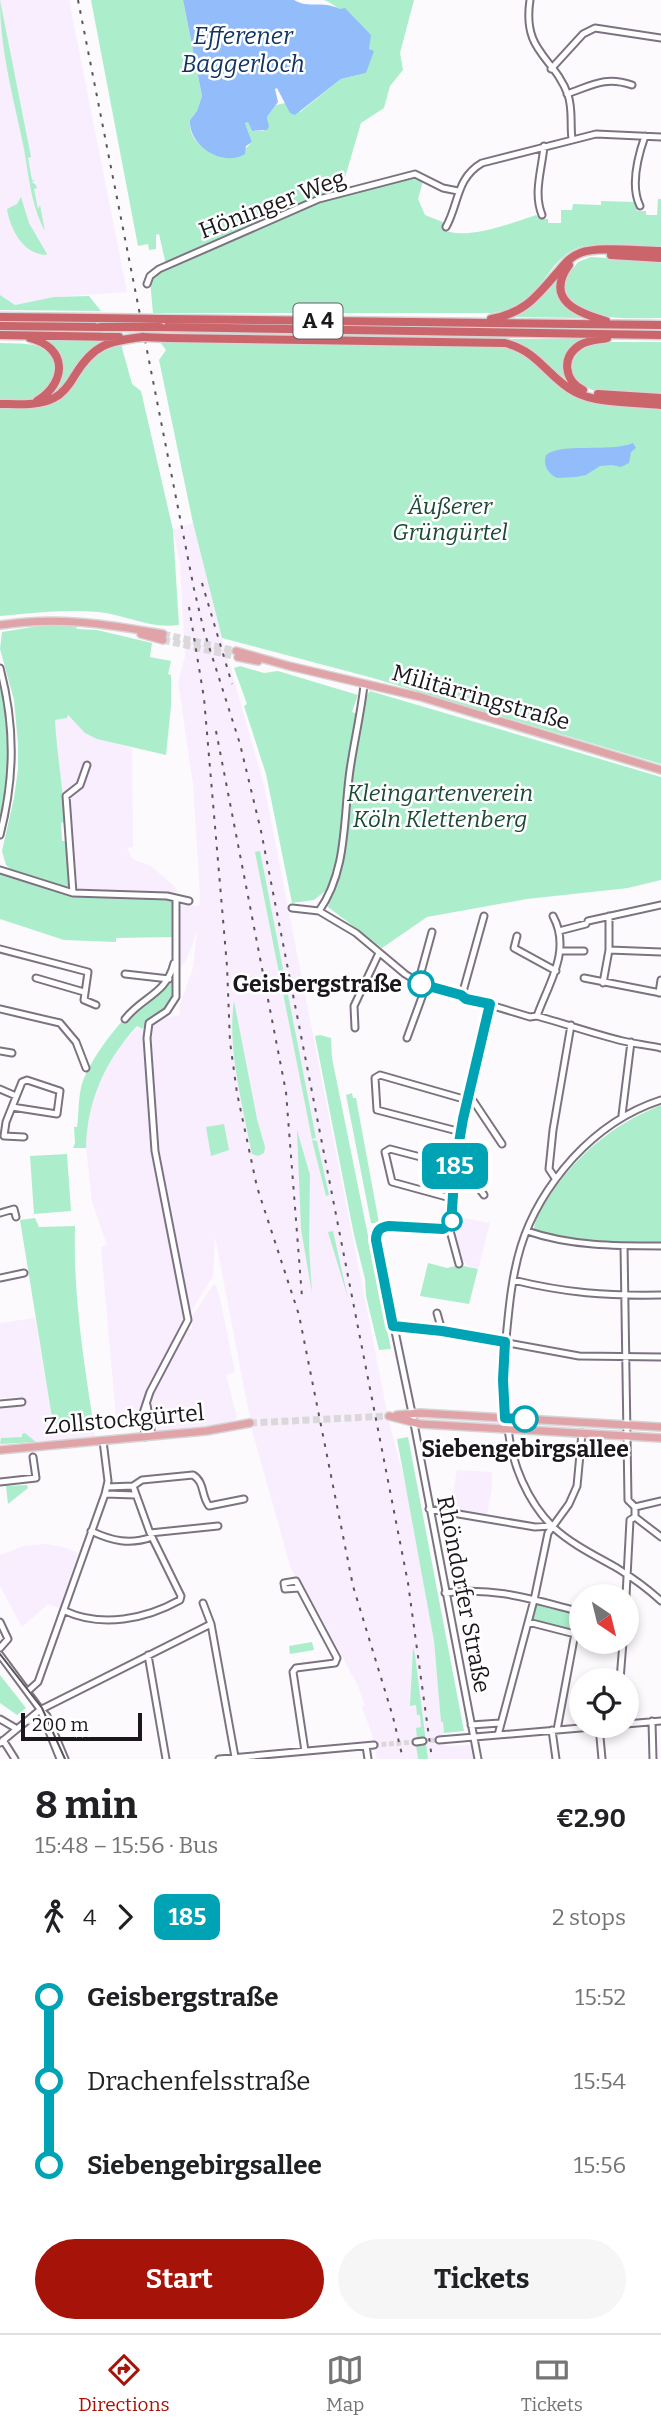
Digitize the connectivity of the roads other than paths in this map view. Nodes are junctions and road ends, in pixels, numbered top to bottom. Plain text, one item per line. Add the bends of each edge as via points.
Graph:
1 (530, 0) edge
2 (661, 38) edge
3 (551, 69) junction
4 (632, 85) dead end
5 (568, 94) junction
6 (645, 136) junction
7 (661, 136) edge
8 (572, 139) junction
9 (544, 146) junction
10 (458, 191) junction
11 (640, 206) dead end
12 (542, 215) dead end
13 (446, 227) dead end
14 (661, 251) edge
15 (661, 258) edge
16 (147, 284) dead end
17 (0, 317) edge
18 (471, 323) junction
19 (619, 325) junction
20 (661, 325) edge
21 (0, 326) edge
22 (385, 331) junction
23 (0, 335) edge
24 (16, 335) junction
25 (631, 335) junction
26 (661, 335) edge
27 (143, 337) junction
28 (300, 340) junction
29 (661, 398) edge
30 (35, 403) junction
31 (0, 404) edge
32 (661, 405) edge
33 (0, 625) edge
34 (163, 637) tunnel mouth
35 (237, 654) tunnel mouth
36 (0, 668) edge
37 (364, 685) junction
38 (87, 765) dead end
39 (661, 770) edge
40 (0, 835) edge
41 (0, 870) edge
42 (73, 893) junction
43 (176, 898) junction
44 (189, 901) dead end
45 (661, 905) edge
46 (292, 908) dead end
47 (319, 911) junction
48 (484, 916) dead end
49 (553, 916) dead end
50 (609, 916) junction
51 (559, 931) junction
52 (432, 932) dead end
53 (517, 936) dead end
54 (0, 949) edge
55 (609, 950) junction
56 (560, 951) junction
57 (584, 951) dead end
58 (661, 952) edge
59 (379, 953) junction
60 (176, 961) junction
61 (556, 971) junction
62 (125, 974) dead end
63 (36, 978) dead end
64 (583, 978) dead end
65 (169, 979) junction
66 (661, 980) edge
67 (418, 983) junction
68 (603, 983) junction
69 (426, 986) junction
70 (85, 992) junction
71 (660, 993) edge
72 (461, 995) junction
73 (490, 1004) junction
74 (96, 1006) dead end
75 (0, 1009) edge
76 (537, 1016) junction
77 (125, 1019) dead end
78 (571, 1025) junction
79 (355, 1028) dead end
80 (407, 1038) dead end
81 (631, 1042) junction
82 (661, 1048) edge
83 (0, 1051) edge
84 (12, 1054) dead end
85 (86, 1068) dead end
86 (0, 1089) edge
87 (16, 1096) junction
88 (467, 1098) junction
89 (661, 1100) edge
90 (12, 1107) junction
91 (622, 1116) junction
92 (461, 1132) junction
93 (24, 1137) dead end
94 (2, 1138) edge
95 (502, 1144) dead end
96 (457, 1159) junction
97 (455, 1166) junction
98 (555, 1178) junction
99 (484, 1195) dead end
100 (454, 1199) junction
101 (0, 1213) edge
102 (16, 1217) dead end
103 (449, 1227) junction
104 (527, 1231) junction
105 (624, 1246) junction
106 (661, 1246) edge
107 (459, 1264) dead end
108 (24, 1273) dead end
109 (0, 1278) edge
110 (513, 1280) junction
111 (661, 1295) edge
112 (626, 1296) junction
113 (437, 1313) dead end
114 (393, 1326) junction
115 (442, 1331) junction
116 (505, 1342) junction
117 (661, 1357) edge
118 (626, 1358) junction
119 (22, 1402) dead end
120 (0, 1404) edge
121 (412, 1418) junction
122 (505, 1418) junction
123 (250, 1423) tunnel mouth
124 (627, 1425) junction
125 (661, 1427) edge
126 (508, 1429) junction
127 (582, 1433) junction
128 (627, 1436) junction
129 (148, 1437) junction
130 (661, 1438) edge
131 (103, 1441) junction
132 (0, 1450) edge
133 (33, 1457) dead end
134 (0, 1482) edge
135 (133, 1486) junction
136 (107, 1487) junction
137 (105, 1494) junction
138 (135, 1495) junction
139 (244, 1499) dead end
140 (661, 1501) edge
141 (635, 1507) junction
142 (429, 1509) junction
143 (635, 1517) junction
144 (218, 1526) dead end
145 (552, 1526) junction
146 (91, 1531) junction
147 (151, 1535) junction
148 (661, 1537) edge
149 (627, 1574) junction
150 (627, 1584) edge
151 (299, 1588) dead end
152 (445, 1593) junction
153 (534, 1600) junction
154 (661, 1601) edge
155 (203, 1602) dead end
156 (569, 1609) edge
157 (65, 1611) junction
158 (0, 1622) edge
159 (528, 1622) junction
160 (211, 1624) junction
161 (569, 1632) edge
162 (0, 1648) edge
163 (571, 1654) edge
164 (0, 1655) edge
165 (148, 1656) junction
166 (27, 1691) junction
167 (40, 1709) junction
168 (0, 1719) edge
169 (652, 1721) junction
170 (661, 1721) edge
171 (639, 1722) edge
172 (500, 1723) junction
173 (471, 1726) junction
174 (17, 1729) junction
175 (569, 1729) edge
176 (555, 1730) junction
177 (498, 1735) junction
178 (474, 1737) junction
179 (602, 1738) edge
180 (439, 1740) tunnel mouth
181 (1, 1742) edge
182 (374, 1745) tunnel mouth
183 (366, 1746) junction
184 (305, 1751) junction
185 (235, 1757) junction
186 (15, 1759) edge
187 (63, 1759) edge
188 (166, 1759) edge
189 (219, 1759) edge
190 (368, 1759) edge
191 (478, 1759) edge
192 (556, 1759) edge
193 (602, 1759) edge
194 (653, 1759) edge

1 - 3 street via 532,36
2 - 3 street via 595,28 583,34
3 - 5 street
4 - 5 street via 611,79
5 - 8 street
6 - 7 street
6 - 8 street via 607,134
6 - 11 street via 637,169
8 - 9 street
9 - 10 street via 482,163
9 - 12 street via 538,185
10 - 13 street
10 - 16 street, Höninger Weg via 415,174 319,199 159,269
14 - 18 highway via 577,254 520,310
15 - 19 highway via 596,255 568,266 562,279 564,299 580,314
17 - 18 highway, A 4, bridge
18 - 19 highway, A 4
19 - 20 highway, A 4
21 - 22 highway, A 4, bridge
22 - 25 highway, A 4
22 - 28 highway
23 - 24 highway
24 - 27 highway
24 - 30 highway via 43,343 59,365 53,389
25 - 26 highway, A 4
25 - 29 highway via 581,344 569,357 567,375 574,385 590,393
27 - 28 highway, bridge
27 - 30 highway via 98,348 63,392
28 - 32 highway via 505,343 528,351 565,385 586,397
30 - 31 highway
33 - 34 main road via 32,620 100,623
35 - 37 main road, Militärringstraße
36 - 40 street via 12,740 10,788
37 - 39 main road, Militärringstraße via 421,697
37 - 47 street via 339,869
38 - 42 street via 80,785 66,796
41 - 42 street
42 - 43 street
43 - 44 street
43 - 60 street
45 - 50 street
46 - 47 street
47 - 59 street
48 - 72 street
49 - 51 street
50 - 51 street
50 - 55 street
51 - 56 street
52 - 67 street
53 - 61 street via 514,948
54 - 70 street via 88,972
55 - 58 street
55 - 68 street
56 - 57 street
56 - 61 street
59 - 67 street
59 - 79 street via 354,1006
60 - 65 street
60 - 129 street via 176,998 149,1023 147,1038 155,1151 188,1320 147,1401
61 - 76 street
62 - 65 street
63 - 70 street
64 - 68 street
65 - 77 street
66 - 71 street
67 - 69 street
68 - 71 street
69 - 72 street
69 - 80 street
70 - 74 street via 87,1003
72 - 73 street
73 - 76 street
73 - 88 street
75 - 85 street via 60,1023 76,1042
76 - 78 street
78 - 81 street
78 - 98 street via 552,1130 549,1169
81 - 82 street
81 - 91 street
83 - 84 street
86 - 87 street
87 - 90 street
87 - 90 street via 23,1080 58,1089 57,1114
88 - 92 street
88 - 92 street via 375,1078 377,1110
88 - 95 street
89 - 91 street
90 - 94 street
91 - 98 street
92 - 96 street
93 - 94 street
96 - 97 street
96 - 99 street
97 - 100 street
97 - 100 street via 386,1150 392,1182
98 - 104 street
100 - 103 street
101 - 102 street via 14,1209
103 - 107 street
103 - 114 street, Rhöndorfer Straße via 389,1226 379,1230 376,1240
104 - 105 street via 578,1243
104 - 110 street
105 - 106 street
105 - 112 street
108 - 109 street
110 - 112 street via 571,1293
110 - 116 street
111 - 112 street
112 - 118 street
113 - 115 street
114 - 115 street
114 - 121 street, Rhöndorfer Straße
115 - 116 street
116 - 118 street via 579,1356
116 - 122 street
117 - 118 street
118 - 124 street
119 - 120 street
121 - 122 main road
121 - 126 main road
121 - 142 street, Rhöndorfer Straße
122 - 124 main road
123 - 129 main road, Zollstockgürtel
124 - 125 main road
124 - 128 street
126 - 127 main road
126 - 145 street via 525,1487
127 - 128 main road
127 - 145 street via 577,1486
128 - 130 main road
128 - 141 street via 628,1500
129 - 131 main road, Zollstockgürtel
131 - 132 main road, Zollstockgürtel
131 - 136 street
133 - 134 street via 36,1478
135 - 136 street
135 - 138 street
135 - 139 street via 142,1480 193,1475 201,1482 209,1506
136 - 137 street
137 - 138 street
137 - 146 street
138 - 147 street
140 - 141 street
141 - 143 street
142 - 145 street
142 - 152 street, Rhöndorfer Straße
143 - 148 street
143 - 149 street via 629,1520
144 - 147 street
145 - 149 street
145 - 153 street
146 - 147 street via 129,1542
146 - 157 street
147 - 157 street via 181,1598 162,1610 120,1620 86,1618
149 - 150 street
149 - 154 street
151 - 184 street via 337,1658 293,1672
152 - 153 street via 483,1590
152 - 173 street, Rhöndorfer Straße
153 - 156 street
153 - 159 street
155 - 160 street
157 - 166 street via 38,1682
158 - 162 street via 8,1639
159 - 161 street
159 - 172 street
160 - 165 street
160 - 185 street
163 - 176 street
164 - 166 street
165 - 167 street
165 - 188 street
166 - 167 street
167 - 174 street
167 - 187 street
168 - 174 street
169 - 170 street
169 - 171 street
169 - 194 street
172 - 173 street
172 - 177 street
173 - 178 street, Rhöndorfer Straße
174 - 181 street
175 - 176 street
176 - 177 street
176 - 192 street
177 - 178 street
178 - 180 street
178 - 191 street, Rhöndorfer Straße
179 - 193 street
181 - 186 street
182 - 183 street
183 - 184 street
183 - 190 street
184 - 185 street
185 - 189 street

